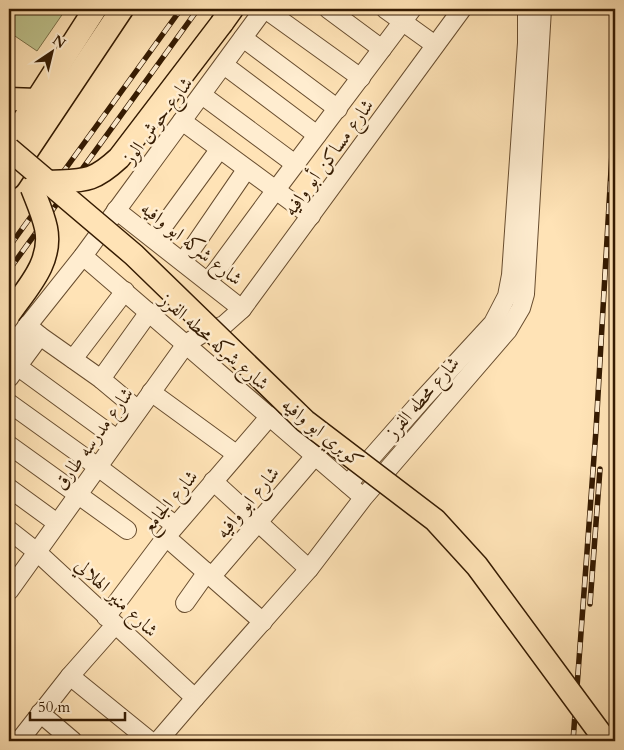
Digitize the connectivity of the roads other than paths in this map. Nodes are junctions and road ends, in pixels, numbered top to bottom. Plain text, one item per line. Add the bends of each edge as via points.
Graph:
1 (95, 9) edge
2 (122, 9) edge
3 (328, 9) edge
4 (385, 9) edge
5 (462, 9) edge
6 (527, 9) edge
7 (542, 9) edge
8 (263, 11) edge
9 (408, 15) edge
10 (227, 16) edge
11 (243, 38) junction
12 (435, 45) junction
13 (382, 49) junction
14 (224, 65) junction
15 (361, 78) junction
16 (202, 95) junction
17 (9, 99) edge
18 (37, 100) junction
19 (338, 109) junction
20 (182, 121) junction
21 (317, 135) junction
22 (528, 135) junction
23 (9, 143) edge
24 (9, 149) edge
25 (219, 150) junction
26 (295, 164) junction
27 (9, 168) edge
28 (246, 170) junction
29 (9, 178) edge
30 (41, 185) junction
31 (275, 191) junction
32 (116, 210) junction
33 (311, 216) junction
34 (154, 240) junction
35 (83, 256) junction
36 (183, 262) junction
37 (208, 282) junction
38 (125, 291) junction
39 (242, 309) junction
40 (149, 312) junction
41 (25, 325) edge
42 (224, 325) joint
43 (186, 344) junction
44 (9, 349) edge
45 (73, 359) junction
46 (466, 365) junction
47 (13, 372) edge
48 (101, 379) junction
49 (151, 392) junction
50 (9, 403) edge
51 (138, 410) junction
52 (270, 416) junction
53 (117, 439) junction
54 (9, 445) edge
55 (236, 454) junction
56 (314, 456) junction
57 (98, 467) junction
58 (213, 481) junction
59 (348, 484) junction
60 (9, 488) edge
61 (78, 495) junction
62 (364, 497) junction
63 (259, 522) junction
64 (57, 523) junction
65 (9, 530) edge
66 (127, 530) dead end
67 (171, 531) junction
68 (37, 552) junction
69 (309, 569) junction
70 (210, 574) junction
71 (9, 591) edge
72 (185, 603) dead end
73 (111, 621) junction
74 (263, 622) junction
75 (70, 676) junction
76 (195, 698) junction
77 (40, 713) junction
78 (16, 737) edge
79 (73, 741) edge
80 (150, 741) edge
81 (158, 741) edge
82 (589, 741) edge
83 (606, 741) edge

1 - 18 main road
2 - 29 main road
3 - 13 street
4 - 9 street
5 - 12 street, شارع مساكن أبو وافيه
6 - 22 street, شارع محطه الفرز
7 - 22 street, شارع محطه الفرز
8 - 11 street, شارع حوش الوز
8 - 15 street
9 - 12 street
9 - 13 street
10 - 30 main road, bridge via 120,158 88,180
11 - 14 street, شارع حوش الوز
11 - 19 street
12 - 33 street, شارع مساكن أبو وافيه
13 - 15 street
14 - 16 street, شارع حوش الوز
14 - 21 street
15 - 19 street
16 - 20 street, شارع حوش الوز
16 - 26 street
17 - 18 main road
18 - 23 main road
19 - 21 street
20 - 25 street
20 - 32 street, شارع حوش الوز
21 - 26 street
22 - 46 street, شارع محطه الفرز via 510,286 502,307
24 - 30 main road, كوبري ابو وافيه, bridge
25 - 28 street
25 - 34 street
26 - 31 street
27 - 30 main road, كوبري ابو وافيه
28 - 31 street
28 - 36 street
30 - 41 main road, bridge via 46,252
30 - 82 main road, كوبري ابو وافيه via 296,431 440,542 467,573
30 - 83 main road, كوبري ابو وافيه, bridge via 134,255 305,421 435,520 477,566
31 - 33 street
31 - 37 street
32 - 34 street, شارع شركه ابو وافيه
32 - 35 street, شارع حوش الوز
33 - 39 street, شارع مساكن أبو وافيه
34 - 36 street, شارع شركه ابو وافيه
35 - 38 street, شارع شركه محطه الفرز
35 - 41 street
36 - 37 street, شارع شركه ابو وافيه
37 - 39 street, شارع شركه ابو وافيه
38 - 40 street, شارع شركه محطه الفرز
38 - 45 street
39 - 42 street, شارع مساكن أبو وافيه
40 - 43 street, شارع شركه محطه الفرز
40 - 48 street
41 - 44 street
41 - 45 street
41 - 47 street
42 - 43 street, شارع مدرسه طارق
43 - 49 street, شارع مدرسه طارق
43 - 52 street, شارع شركه محطه الفرز
45 - 48 street
46 - 59 street, شارع محطه الفرز
46 - 62 street, شارع محطه الفرز
47 - 53 street
48 - 51 street
49 - 51 street, شارع مدرسه طارق
49 - 55 street
50 - 57 street
51 - 53 street, شارع مدرسه طارق
52 - 55 street, شارع الجامع
52 - 56 street, شارع شركه محطه الفرز
53 - 57 street, شارع مدرسه طارق
54 - 61 street
55 - 58 street, شارع الجامع
56 - 59 street, شارع شركه محطه الفرز
56 - 63 street, شارع ابو وافيه
57 - 61 street, شارع مدرسه طارق
57 - 67 street
58 - 63 street
58 - 67 street, شارع الجامع
59 - 62 street, شارع شركه محطه الفرز
60 - 64 street
61 - 64 street, شارع مدرسه طارق
61 - 66 street
62 - 69 street, شارع محطه الفرز
63 - 69 street
63 - 70 street, شارع ابو وافيه
64 - 68 street, شارع مدرسه طارق
65 - 68 street, شارع منير الهلالي
67 - 70 street
67 - 73 street, شارع الجامع
68 - 71 street, شارع مدرسه طارق
68 - 73 street, شارع منير الهلالي
69 - 74 street, شارع محطه الفرز
70 - 72 street, شارع ابو وافيه
70 - 74 street
73 - 75 street, شارع الجامع
73 - 76 street, شارع منير الهلالي
74 - 76 street, شارع محطه الفرز
75 - 77 street, شارع الجامع
75 - 80 street
76 - 81 street, شارع محطه الفرز
77 - 78 street, شارع الجامع
77 - 79 street

